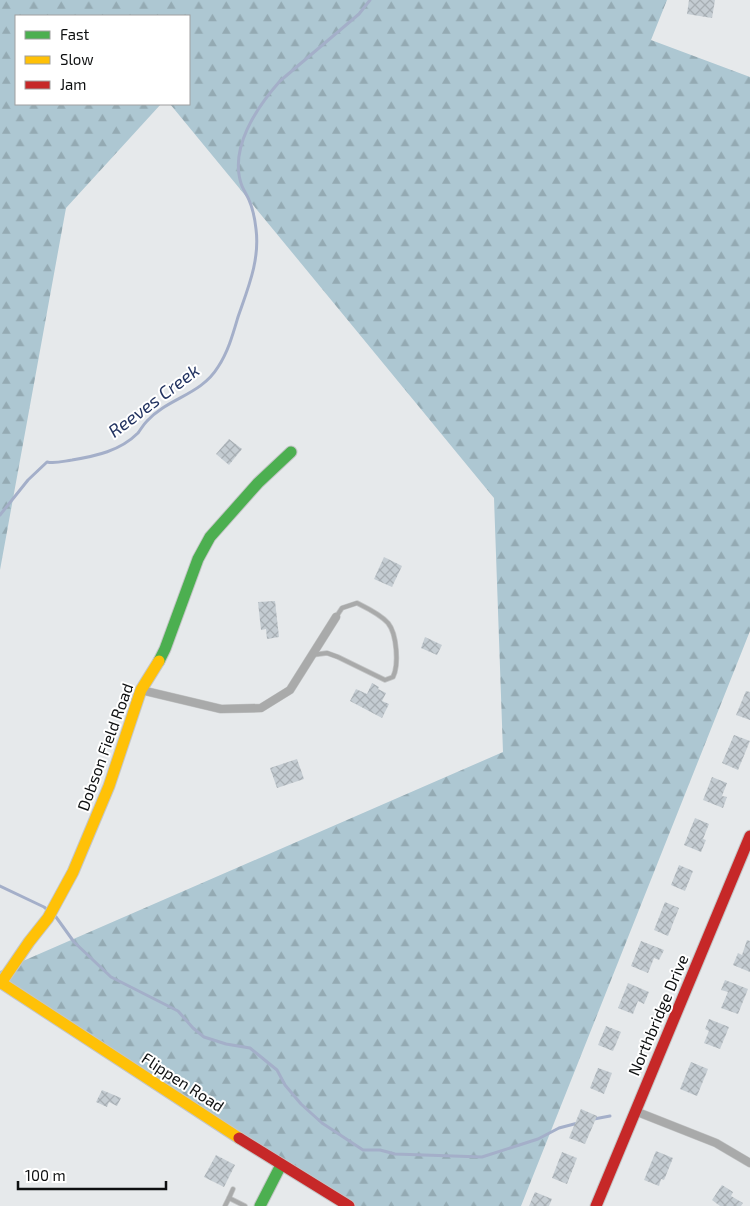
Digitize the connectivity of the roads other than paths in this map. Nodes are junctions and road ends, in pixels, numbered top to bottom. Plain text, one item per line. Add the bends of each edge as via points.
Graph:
1 (291, 452) dead end
2 (336, 618) joint
3 (312, 654) junction
4 (141, 690) junction
5 (750, 836) edge
6 (0, 982) edge
7 (636, 1111) junction
8 (750, 1164) edge
9 (281, 1165) junction
10 (233, 1189) dead end
11 (229, 1198) junction
12 (225, 1206) edge
13 (245, 1206) edge
14 (260, 1206) edge
15 (350, 1206) edge
16 (596, 1206) edge

1 - 4 street, Dobson Field Road via 258,482 208,541 198,559 165,649
2 - 3 street
2 - 3 lane via 342,608 357,603 387,621 392,628 396,649 397,670 393,677 385,680 338,656
3 - 4 street via 290,690 261,708 221,709
4 - 6 street, Dobson Field Road via 109,786 73,872 48,918
5 - 7 street, Northbridge Drive
6 - 9 street, Flippen Road
7 - 8 street via 716,1143
7 - 16 street, Northbridge Drive
9 - 14 street
9 - 15 street, Flippen Road
10 - 11 lane
11 - 12 lane
11 - 13 lane

